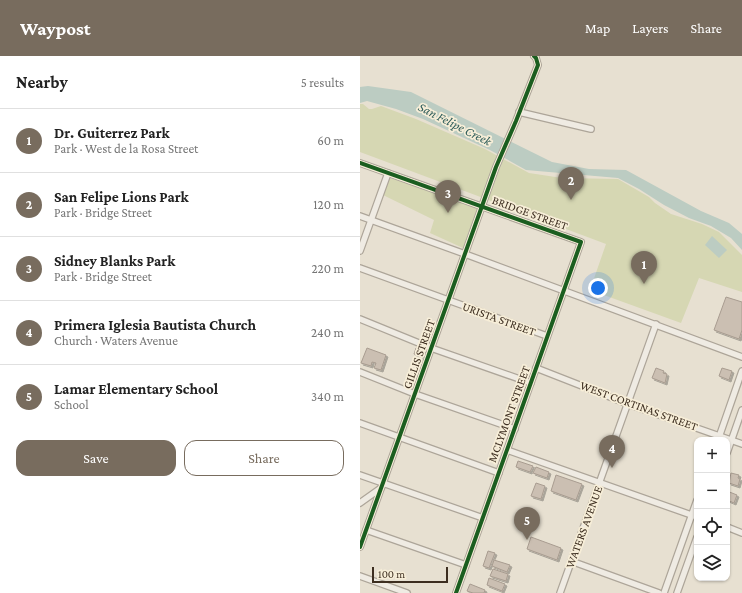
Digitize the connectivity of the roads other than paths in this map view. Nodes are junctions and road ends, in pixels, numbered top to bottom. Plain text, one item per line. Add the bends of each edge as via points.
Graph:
1 (534, 56) edge
2 (519, 112) junction
3 (591, 129) dead end
4 (360, 163) edge
5 (388, 173) junction
6 (482, 206) junction
7 (360, 216) edge
8 (371, 221) junction
9 (581, 242) joint
10 (360, 251) edge
11 (465, 254) junction
12 (360, 268) edge
13 (564, 291) junction
14 (448, 300) junction
15 (360, 319) edge
16 (656, 324) junction
17 (547, 336) junction
18 (431, 348) junction
19 (742, 357) edge
20 (536, 368) junction
21 (360, 372) edge
22 (742, 372) edge
23 (531, 383) junction
24 (415, 394) junction
25 (628, 404) junction
26 (742, 410) edge
27 (360, 423) edge
28 (515, 429) junction
29 (399, 437) junction
30 (716, 437) edge
31 (719, 437) edge
32 (732, 440) junction
33 (742, 444) edge
34 (730, 445) edge
35 (507, 450) junction
36 (499, 473) junction
37 (360, 474) edge
38 (600, 482) junction
39 (382, 485) junction
40 (360, 503) edge
41 (694, 516) edge
42 (483, 518) junction
43 (730, 528) edge
44 (366, 530) junction
45 (742, 533) edge
46 (694, 545) edge
47 (360, 547) edge
48 (571, 561) junction
49 (466, 566) junction
50 (360, 576) edge
51 (407, 593) edge
52 (456, 593) edge
53 (560, 593) edge
54 (659, 593) edge
55 (664, 593) edge
56 (677, 593) edge

1 - 2 street, GILLIS STREET via 538,65
2 - 3 street
2 - 6 street, GILLIS STREET
4 - 5 street, BRIDGE STREET
5 - 6 street, BRIDGE STREET
5 - 8 street
6 - 9 street, BRIDGE STREET
6 - 11 street, GILLIS STREET
7 - 8 street
8 - 10 street
8 - 11 street
9 - 13 street, MCLYMONT STREET
11 - 13 street
11 - 14 street, GILLIS STREET
12 - 14 street, URISTA STREET
13 - 16 street
13 - 17 street, MCLYMONT STREET
14 - 17 street, URISTA STREET
14 - 18 street, GILLIS STREET
15 - 18 street
16 - 19 street
16 - 25 street, WATERS AVENUE
17 - 20 street, MCLYMONT STREET
18 - 23 street
18 - 24 street, GILLIS STREET
20 - 23 street, MCLYMONT STREET
20 - 25 street, WEST CORTINAS STREET
21 - 24 street
22 - 31 street
23 - 28 street, MCLYMONT STREET
24 - 28 street
24 - 29 street, GILLIS STREET
25 - 30 street, WEST CORTINAS STREET
25 - 38 street, WATERS AVENUE
26 - 32 street
27 - 29 street
28 - 35 street, MCLYMONT STREET
29 - 36 street
29 - 39 street, GILLIS STREET
32 - 33 street, WEST CORTINAS STREET
32 - 34 street
35 - 36 street, MCLYMONT STREET
35 - 38 street
36 - 42 street, MCLYMONT STREET
37 - 39 street
38 - 41 street
38 - 48 street, WATERS AVENUE
39 - 40 street
39 - 42 street
39 - 44 street, GILLIS STREET
41 - 55 street
42 - 49 street, MCLYMONT STREET
43 - 45 street
44 - 47 street, GILLIS STREET
44 - 49 street
46 - 56 street
48 - 53 street, WATERS AVENUE
48 - 54 street
49 - 52 street, MCLYMONT STREET
50 - 51 street

